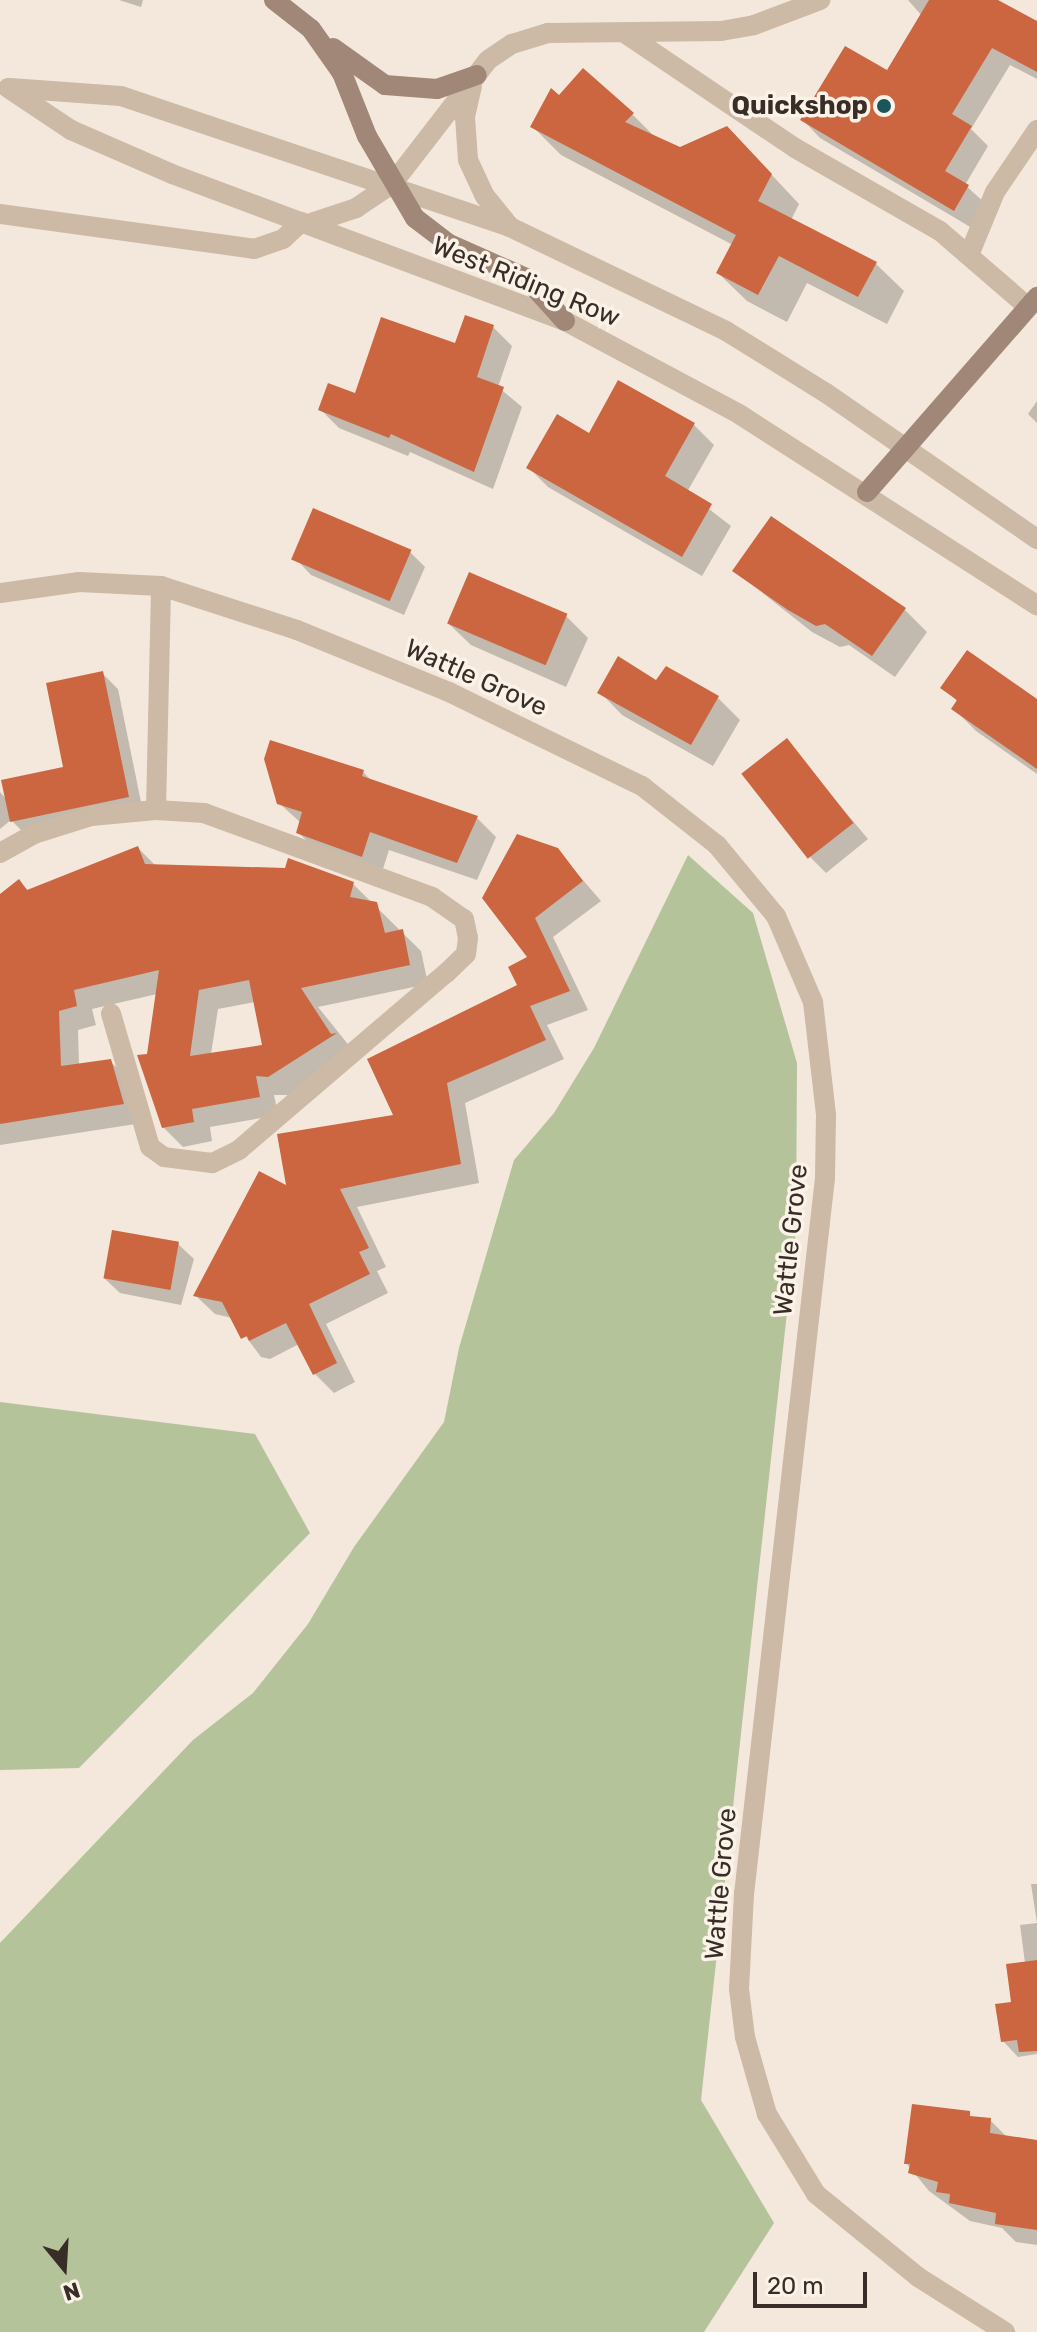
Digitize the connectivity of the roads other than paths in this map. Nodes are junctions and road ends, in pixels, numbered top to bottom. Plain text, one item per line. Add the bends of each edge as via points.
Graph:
1 (274, 0) edge
2 (820, 0) edge
3 (311, 29) junction
4 (626, 34) junction
5 (476, 76) junction
6 (4, 87) edge
7 (1037, 130) edge
8 (393, 183) junction
9 (0, 214) edge
10 (305, 223) junction
11 (510, 227) junction
12 (969, 255) junction
13 (1032, 302) edge
14 (565, 321) junction
15 (905, 446) junction
16 (867, 492) junction
17 (1037, 539) edge
18 (161, 586) junction
19 (0, 593) edge
20 (1037, 605) edge
21 (156, 810) junction
22 (0, 853) edge
23 (111, 1014) dead end
24 (1005, 2332) edge

1 - 3 main road
2 - 4 street via 754,25 721,31
3 - 5 main road via 385,85 437,89
3 - 8 main road via 342,73
4 - 5 street via 532,37 501,50
4 - 12 street via 795,148 940,231
5 - 8 street
5 - 11 street via 465,117 468,160 485,196
6 - 8 street, West Riding Row via 121,96
6 - 10 street, West Riding Row via 71,130
7 - 12 street via 995,192
8 - 10 street via 356,208
8 - 11 street, West Riding Row
8 - 14 main road via 428,230 526,278
9 - 10 street via 254,249 283,239
10 - 14 street, West Riding Row
11 - 15 street, West Riding Row via 726,331
12 - 13 street
13 - 15 main road
14 - 16 street, West Riding Row via 739,414
15 - 16 main road
15 - 17 street, West Riding Row
16 - 20 street, West Riding Row
18 - 19 street, Wattle Grove via 79,582
18 - 21 street
18 - 24 street, Wattle Grove via 297,630 449,692 642,786 680,813 748,877 776,916 800,964 822,1056 825,1178 744,1894 739,1989 745,2037 767,2114 816,2194 918,2277
21 - 22 street via 91,816 34,834
21 - 23 street via 204,813 262,831 432,897 464,919 466,954 239,1150 212,1163 164,1157 150,1147

